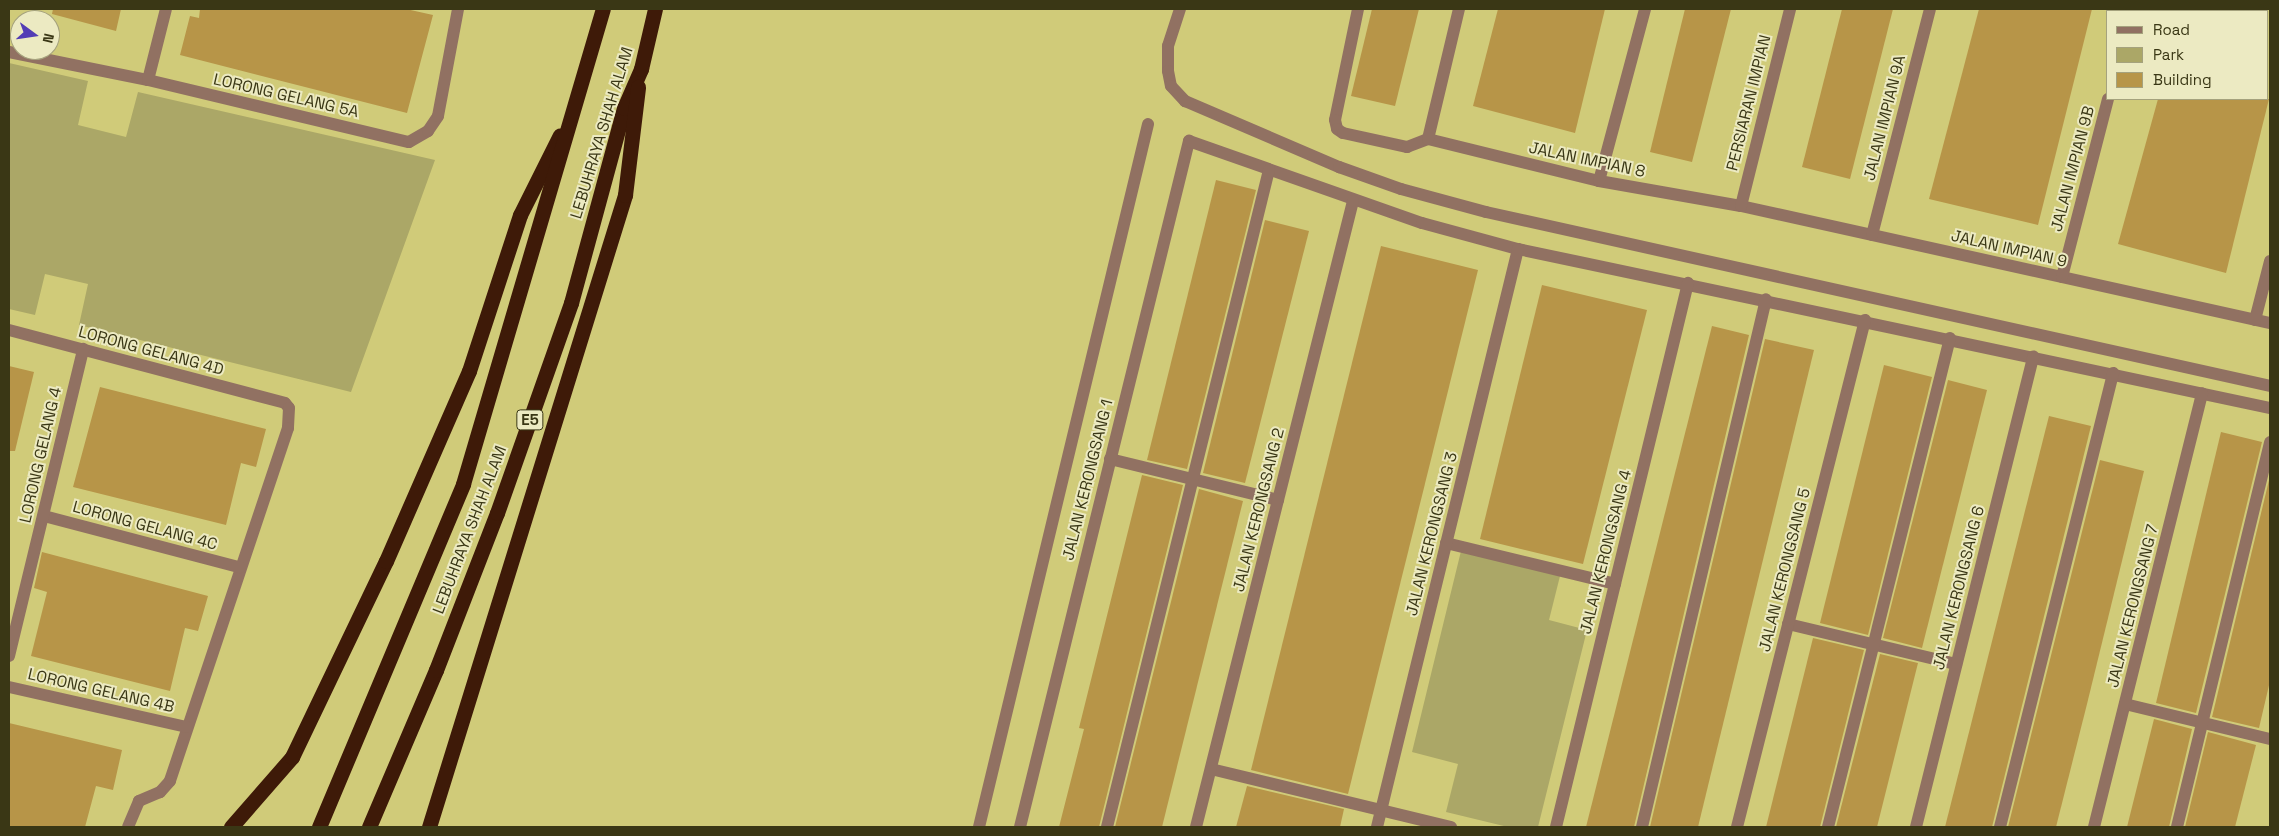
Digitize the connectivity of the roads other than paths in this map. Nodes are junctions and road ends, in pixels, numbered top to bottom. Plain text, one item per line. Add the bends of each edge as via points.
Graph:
1 (166, 9) edge
2 (458, 9) edge
3 (603, 9) edge
4 (655, 9) edge
5 (1180, 9) edge
6 (1358, 9) edge
7 (1458, 9) edge
8 (1645, 9) edge
9 (1790, 9) edge
10 (1930, 9) edge
11 (9, 52) edge
12 (640, 69) junction
13 (148, 80) junction
14 (578, 99) junction
15 (2108, 100) edge
16 (1148, 124) dead end
17 (1428, 139) junction
18 (1269, 170) junction
19 (1600, 181) junction
20 (1353, 201) junction
21 (1741, 206) junction
22 (1872, 235) junction
23 (1518, 248) junction
24 (2270, 260) edge
25 (2062, 277) junction
26 (1688, 284) junction
27 (1766, 299) junction
28 (1864, 320) junction
29 (2255, 320) junction
30 (2270, 323) edge
31 (9, 330) edge
32 (1950, 338) junction
33 (83, 349) junction
34 (2033, 356) junction
35 (2113, 373) junction
36 (2270, 386) edge
37 (2202, 393) junction
38 (2270, 408) edge
39 (2270, 442) edge
40 (1110, 459) junction
41 (1194, 479) junction
42 (1278, 500) junction
43 (44, 516) junction
44 (1446, 543) junction
45 (239, 567) junction
46 (1615, 584) junction
47 (1788, 624) junction
48 (1874, 645) junction
49 (9, 656) edge
50 (1956, 664) junction
51 (9, 687) edge
52 (2125, 704) junction
53 (2202, 723) junction
54 (186, 727) junction
55 (2270, 739) edge
56 (1211, 769) junction
57 (1381, 810) junction
58 (128, 827) edge
59 (231, 827) edge
60 (319, 827) edge
61 (369, 827) edge
62 (428, 827) edge
63 (979, 827) edge
64 (1020, 827) edge
65 (1107, 827) edge
66 (1196, 827) edge
67 (1377, 827) edge
68 (1451, 827) edge
69 (1556, 827) edge
70 (1642, 827) edge
71 (1737, 827) edge
72 (1828, 827) edge
73 (1916, 827) edge
74 (2000, 827) edge
75 (2094, 827) edge
76 (2177, 827) edge

1 - 13 street
2 - 13 street, LORONG GELANG 5A via 438,116 428,131 409,142
3 - 14 highway, LEBUHRAYA SHAH ALAM
4 - 12 highway, LEBUHRAYA SHAH ALAM / E5
5 - 36 street via 1168,46 1168,71 1170,86 1186,101 1400,190 1496,215
6 - 17 street via 1335,120 1337,129 1407,147
7 - 17 street
8 - 19 street
9 - 21 street, PERSIARAN IMPIAN
10 - 22 street, JALAN IMPIAN 9A
11 - 13 street, LORONG GELANG 5A
12 - 61 highway, LEBUHRAYA SHAH ALAM / E5 via 624,108 571,302 497,513 436,670
12 - 62 highway via 625,195
14 - 59 highway via 520,215 469,371 386,561 292,757
14 - 60 highway, LEBUHRAYA SHAH ALAM via 463,484
15 - 25 street, JALAN IMPIAN 9B
16 - 63 street
17 - 19 street, JALAN IMPIAN 8
18 - 20 street
18 - 40 street, JALAN KERONGSANG 1 via 1189,141
18 - 41 street
19 - 21 street, JALAN IMPIAN 8
20 - 23 street
20 - 42 street, JALAN KERONGSANG 2
21 - 22 street, JALAN IMPIAN 9
22 - 25 street, JALAN IMPIAN 9
23 - 26 street
23 - 44 street, JALAN KERONGSANG 3
24 - 29 street
25 - 29 street, JALAN IMPIAN 9
26 - 27 street
26 - 46 street, JALAN KERONGSANG 4
27 - 28 street
27 - 70 street
28 - 32 street
28 - 47 street, JALAN KERONGSANG 5
29 - 30 street, JALAN IMPIAN 9
31 - 33 street, LORONG GELANG 4D
32 - 34 street
32 - 48 street
33 - 43 street, LORONG GELANG 4
33 - 45 street, LORONG GELANG 4D via 285,403 289,408 288,428
34 - 35 street
34 - 50 street, JALAN KERONGSANG 6
35 - 37 street
35 - 74 street
37 - 38 street
37 - 52 street, JALAN KERONGSANG 7
39 - 53 street
40 - 41 street
40 - 64 street, JALAN KERONGSANG 1
41 - 42 street
41 - 65 street
42 - 56 street, JALAN KERONGSANG 2
43 - 45 street, LORONG GELANG 4C
43 - 49 street, LORONG GELANG 4
44 - 46 street
44 - 57 street, JALAN KERONGSANG 3
45 - 54 street
46 - 69 street, JALAN KERONGSANG 4
47 - 48 street
47 - 71 street, JALAN KERONGSANG 5
48 - 50 street
48 - 72 street
50 - 73 street, JALAN KERONGSANG 6
51 - 54 street, LORONG GELANG 4B
52 - 53 street
52 - 75 street, JALAN KERONGSANG 7
53 - 55 street
53 - 76 street
54 - 58 street via 170,780 160,792 138,801
56 - 57 street
56 - 66 street, JALAN KERONGSANG 2
57 - 67 street, JALAN KERONGSANG 3
57 - 68 street

